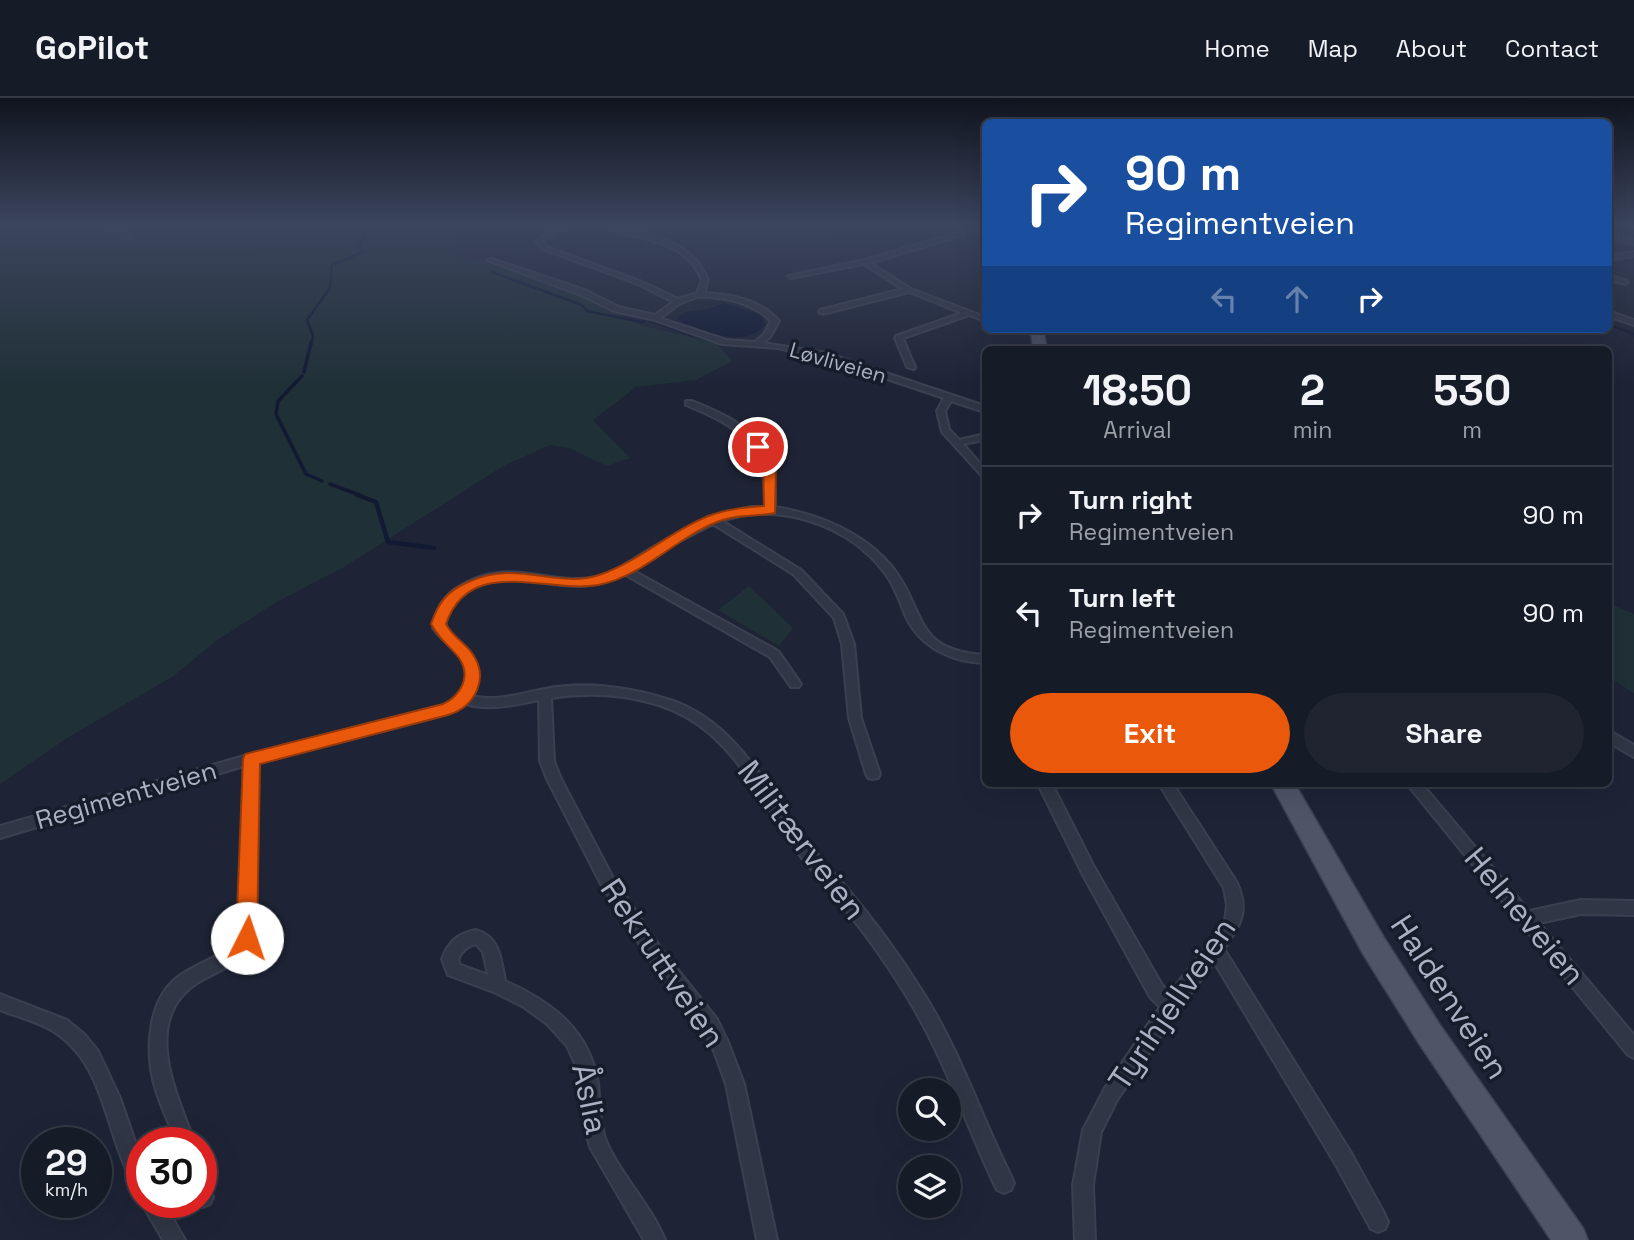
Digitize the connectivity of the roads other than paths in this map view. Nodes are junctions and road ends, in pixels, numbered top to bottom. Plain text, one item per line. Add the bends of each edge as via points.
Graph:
1 (542, 278) edge
2 (627, 278) edge
3 (705, 278) edge
4 (891, 278) edge
5 (1612, 278) edge
6 (1625, 282) dead end
7 (909, 290) junction
8 (700, 295) junction
9 (678, 302) junction
10 (823, 312) dead end
11 (969, 313) junction
12 (1612, 314) edge
13 (982, 317) edge
14 (657, 318) junction
15 (1632, 320) edge
16 (725, 342) joint
17 (758, 344) junction
18 (911, 367) dead end
19 (949, 397) junction
20 (982, 402) edge
21 (689, 403) dead end
22 (975, 405) junction
23 (982, 408) edge
24 (982, 439) edge
25 (957, 443) junction
26 (982, 471) edge
27 (770, 510) junction
28 (711, 519) junction
29 (624, 570) junction
30 (982, 658) edge
31 (795, 684) dead end
32 (545, 694) junction
33 (465, 699) junction
34 (1612, 738) edge
35 (1634, 752) edge
36 (251, 759) junction
37 (873, 774) dead end
38 (1046, 787) edge
39 (1168, 787) edge
40 (1285, 787) edge
41 (1417, 787) edge
42 (0, 832) edge
43 (1634, 908) edge
44 (1527, 918) junction
45 (1214, 948) junction
46 (498, 986) dead end
47 (0, 1002) edge
48 (1171, 1006) junction
49 (1634, 1049) edge
50 (180, 1127) edge
51 (126, 1148) edge
52 (1004, 1183) dead end
53 (161, 1218) edge
54 (1378, 1222) dead end
55 (174, 1240) edge
56 (655, 1240) edge
57 (767, 1240) edge
58 (1085, 1240) edge
59 (1571, 1240) edge

1 - 14 street via 617,309
2 - 9 street
3 - 8 street
4 - 7 street
5 - 6 street
7 - 10 street
7 - 11 street
8 - 9 street
8 - 17 street via 752,304 769,313 775,321
9 - 14 street
11 - 13 street
11 - 18 street via 899,338
12 - 15 street
14 - 16 street
16 - 17 street, Løvliveien
17 - 19 street, Løvliveien via 823,355
19 - 22 street, Løvliveien
19 - 25 street via 941,418
20 - 22 street
21 - 27 street via 743,431 758,447 770,467
22 - 23 street, Løvliveien
24 - 25 street
25 - 26 street
27 - 28 street
27 - 30 street via 815,519 864,547 893,576 926,638 947,651
28 - 29 street
28 - 37 street via 797,572 839,617 848,645 855,718
29 - 31 street via 774,654
29 - 33 street via 576,583 499,577 454,596 438,624 469,661 472,682
32 - 33 street, Militærveien via 485,704
32 - 52 street, Militærveien via 640,694 694,716 731,746 805,853 862,920 920,1002 955,1069
32 - 57 street, Rekruttveien via 547,761 554,779 614,892 711,1025 722,1048 735,1084
33 - 36 street, Regimentveien via 448,709
34 - 35 street
36 - 42 street, Regimentveien
36 - 50 street, Regimentveien via 246,940 221,963 182,983 168,999 161,1017 161,1068
38 - 48 street via 1156,991
39 - 45 street, Tyrihjellveien via 1236,901 1232,925
40 - 59 main road, Haldenveien via 1401,990
41 - 44 street, Helneveien
43 - 44 street via 1581,907
44 - 49 street, Helneveien
45 - 48 street, Tyrihjellveien
45 - 54 street
46 - 56 street, Åslia via 536,1006 569,1031 580,1048 599,1147
47 - 51 street via 60,1026 81,1042 100,1071
48 - 58 street, Tyrihjellveien via 1092,1130 1083,1185
53 - 55 street

